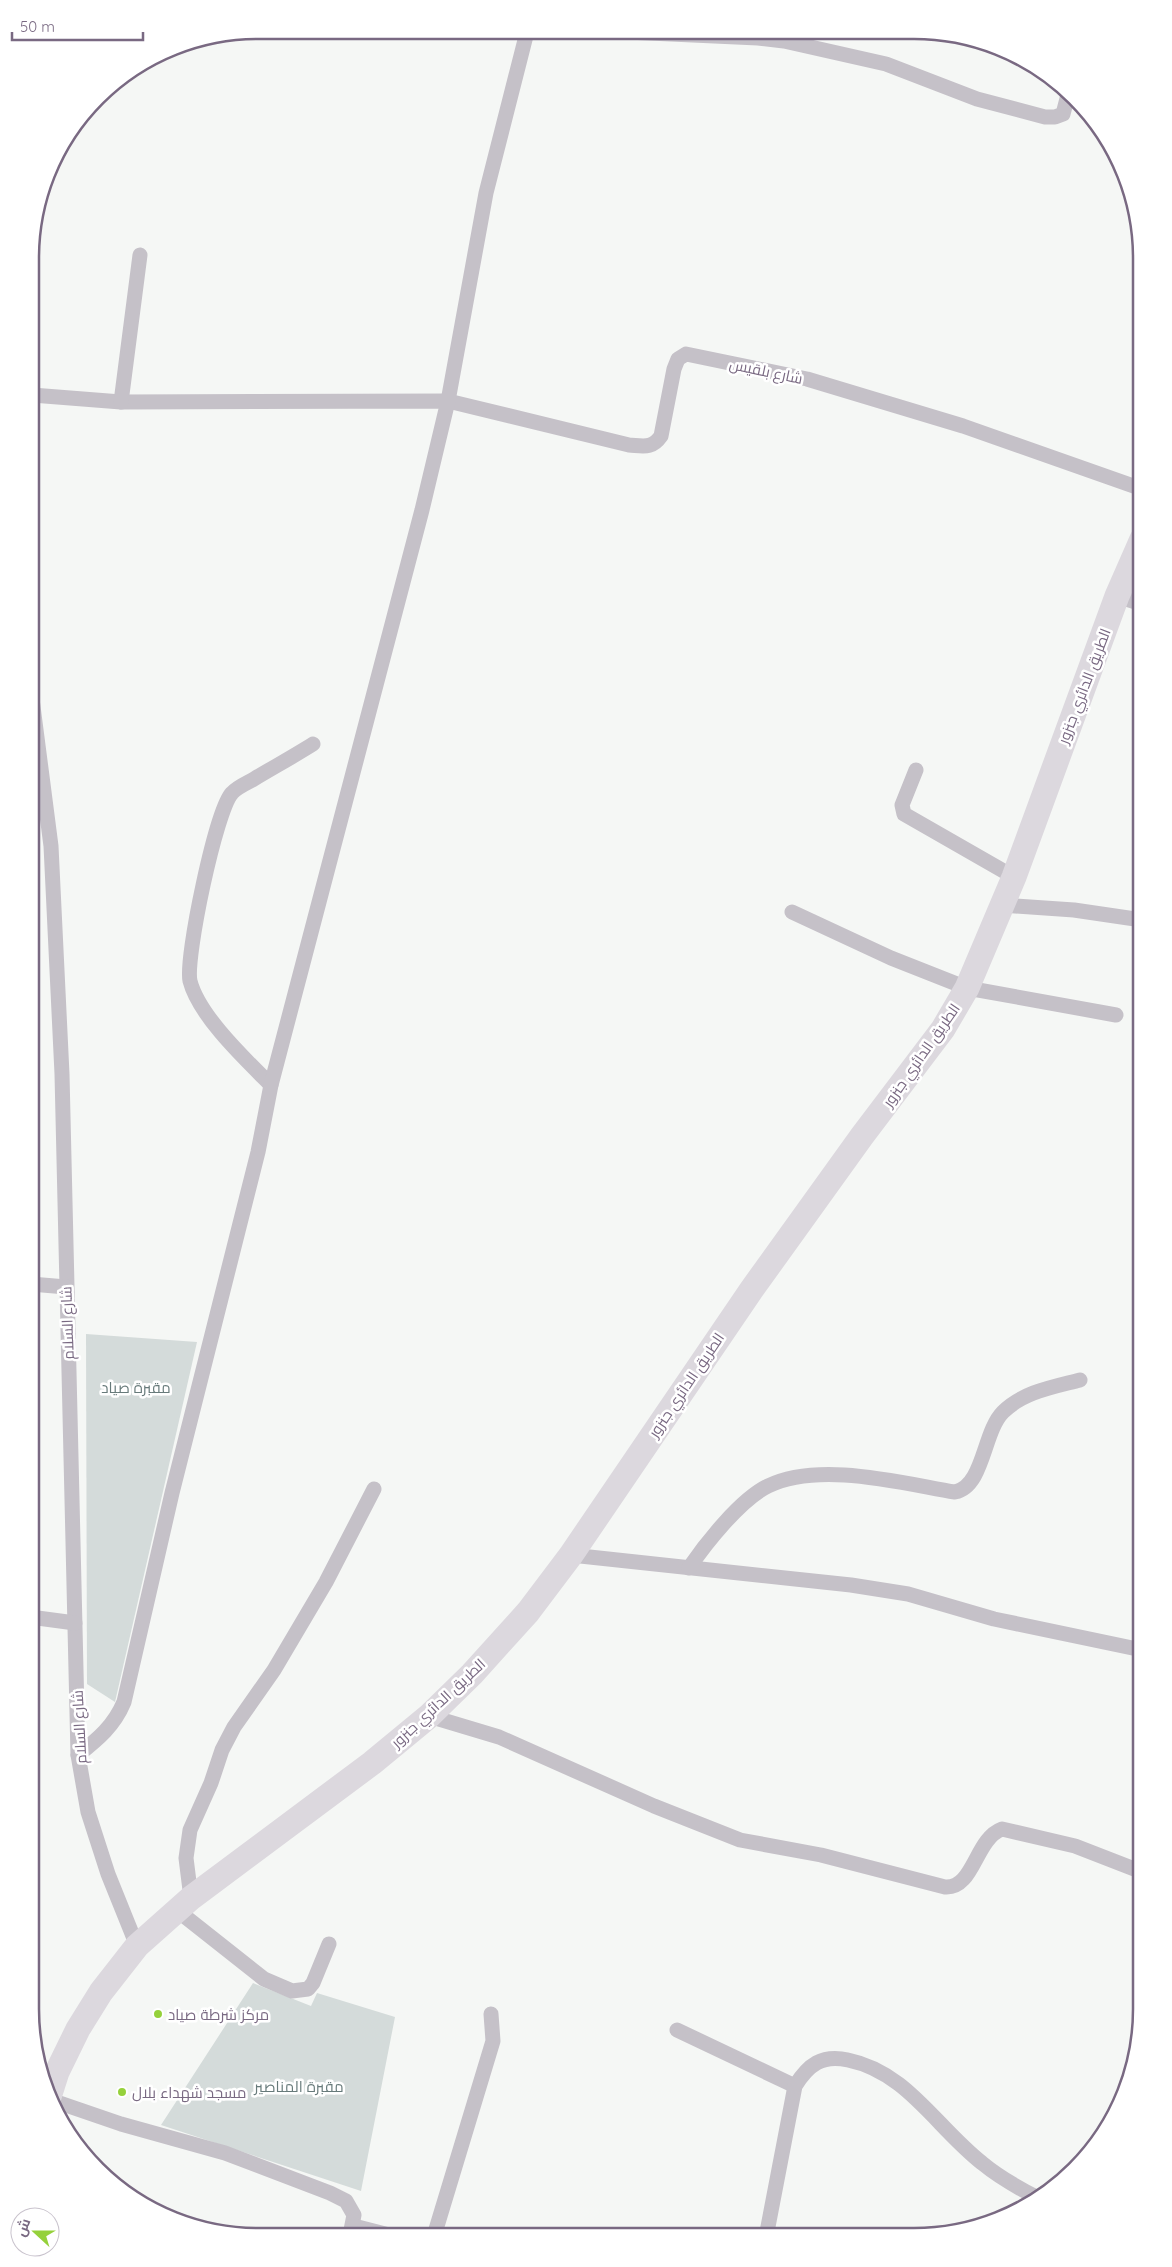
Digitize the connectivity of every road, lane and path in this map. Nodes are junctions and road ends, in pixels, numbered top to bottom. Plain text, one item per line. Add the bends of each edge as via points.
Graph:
1 (525, 39) edge
2 (767, 39) edge
3 (1067, 101) edge
4 (140, 255) dead end
5 (39, 396) edge
6 (448, 401) junction
7 (121, 402) junction
8 (1133, 486) edge
9 (1133, 560) edge
10 (1117, 596) junction
11 (1133, 601) edge
12 (313, 744) dead end
13 (39, 755) edge
14 (916, 770) dead end
15 (1014, 877) junction
16 (1002, 905) junction
17 (792, 912) dead end
18 (1133, 919) edge
19 (967, 988) junction
20 (1116, 1015) dead end
21 (271, 1085) junction
22 (39, 1285) edge
23 (66, 1287) junction
24 (1080, 1380) dead end
25 (374, 1489) dead end
26 (571, 1555) junction
27 (688, 1568) junction
28 (39, 1617) edge
29 (75, 1623) junction
30 (1133, 1648) edge
31 (429, 1716) junction
32 (78, 1755) junction
33 (1133, 1869) edge
34 (184, 1904) junction
35 (329, 1944) dead end
36 (137, 1946) junction
37 (491, 2014) dead end
38 (676, 2030) dead end
39 (795, 2086) junction
40 (53, 2087) edge
41 (59, 2101) edge
42 (1032, 2194) edge
43 (352, 2228) edge
44 (436, 2228) edge
45 (768, 2228) edge

1 - 6 street via 486,193
2 - 3 street via 886,64 977,99 1045,117 1063,114
4 - 7 street
5 - 7 street
6 - 7 street
6 - 8 street, شارع بلقيس via 620,443 649,447 655,445 661,436 674,369 678,359 686,354 807,380 963,426
6 - 21 street via 358,759
9 - 10 main road, الطريق الدائري جنزور
10 - 11 street
10 - 15 main road, الطريق الدائري جنزور
12 - 21 street via 232,793 222,810 213,839 190,956 190,980 200,1004 243,1057
13 - 23 street, شارع السلام via 51,846 62,1074
14 - 15 street via 902,805 904,814
15 - 16 main road, الطريق الدائري جنزور
16 - 18 street via 1074,910
16 - 19 main road, الطريق الدائري جنزور
17 - 19 street via 891,958
19 - 20 street
19 - 26 main road, الطريق الدائري جنزور via 943,1029 862,1136 704,1359
21 - 32 street via 258,1152 172,1493 124,1702 118,1718 107,1731
22 - 23 street
23 - 29 street, شارع السلام
24 - 27 street via 1031,1394 1002,1413 994,1425 972,1482 962,1490 955,1492 877,1478 808,1475 784,1480 766,1487 746,1503 706,1543
25 - 34 street via 326,1582 222,1750 190,1830
26 - 27 street
26 - 31 main road, الطريق الدائري جنزور via 528,1612
27 - 30 street via 811,1579 899,1593 994,1619
28 - 29 street
29 - 32 street, شارع السلام
31 - 33 street via 499,1738 740,1840 821,1855 944,1887 951,1888 963,1881 987,1838 1002,1829 1075,1846
31 - 34 main road, الطريق الدائري جنزور via 372,1763
32 - 36 street, شارع السلام via 88,1812 108,1874
34 - 35 street via 264,1979 292,1991 308,1989 313,1983
34 - 36 main road, الطريق الدائري جنزور
36 - 40 main road, الطريق الدائري جنزور via 101,1992 78,2029
37 - 44 street via 493,2041
38 - 39 street
39 - 42 street via 803,2072 816,2062 836,2057 868,2064 907,2089 982,2163
39 - 45 street
41 - 43 street via 120,2124 226,2153 330,2192 350,2205 354,2215

